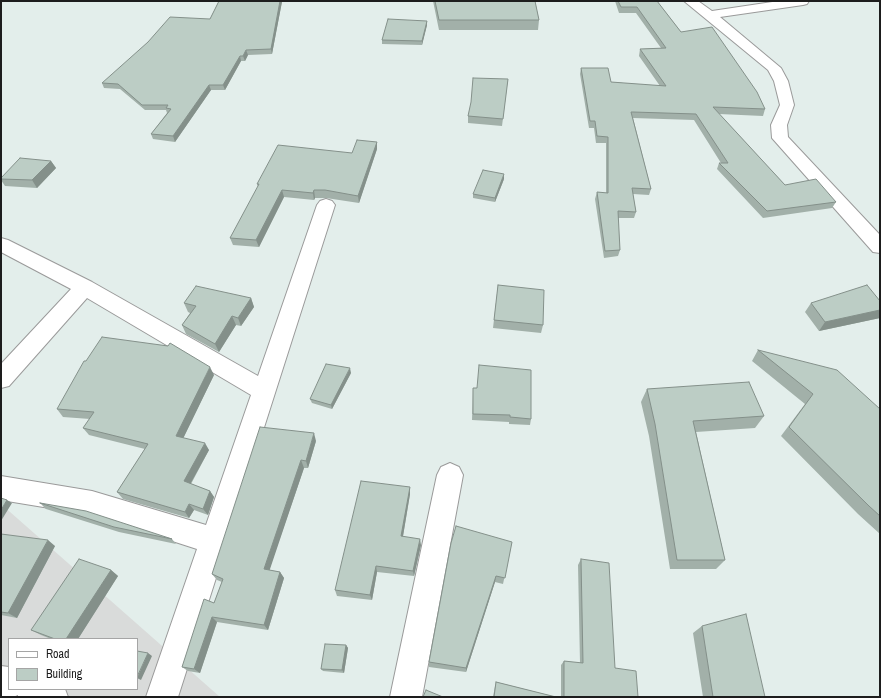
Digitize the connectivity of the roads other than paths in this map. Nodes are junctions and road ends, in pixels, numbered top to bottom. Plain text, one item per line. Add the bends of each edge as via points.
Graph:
1 (690, 1) edge
2 (803, 1) edge
3 (710, 15) junction
4 (326, 205) dead end
5 (1, 244) edge
6 (880, 246) edge
7 (85, 287) junction
8 (1, 379) edge
9 (264, 391) junction
10 (450, 475) dead end
11 (1, 488) edge
12 (214, 541) junction
13 (34, 690) edge
14 (52, 697) edge
15 (162, 697) edge
16 (406, 697) edge

1 - 3 street
2 - 3 street
3 - 6 street via 774,68 781,81 787,105 779,125 780,138
4 - 9 street
5 - 7 street
7 - 8 street
7 - 9 street
9 - 12 street
10 - 16 street
11 - 12 street via 92,503
12 - 15 street
13 - 14 street

